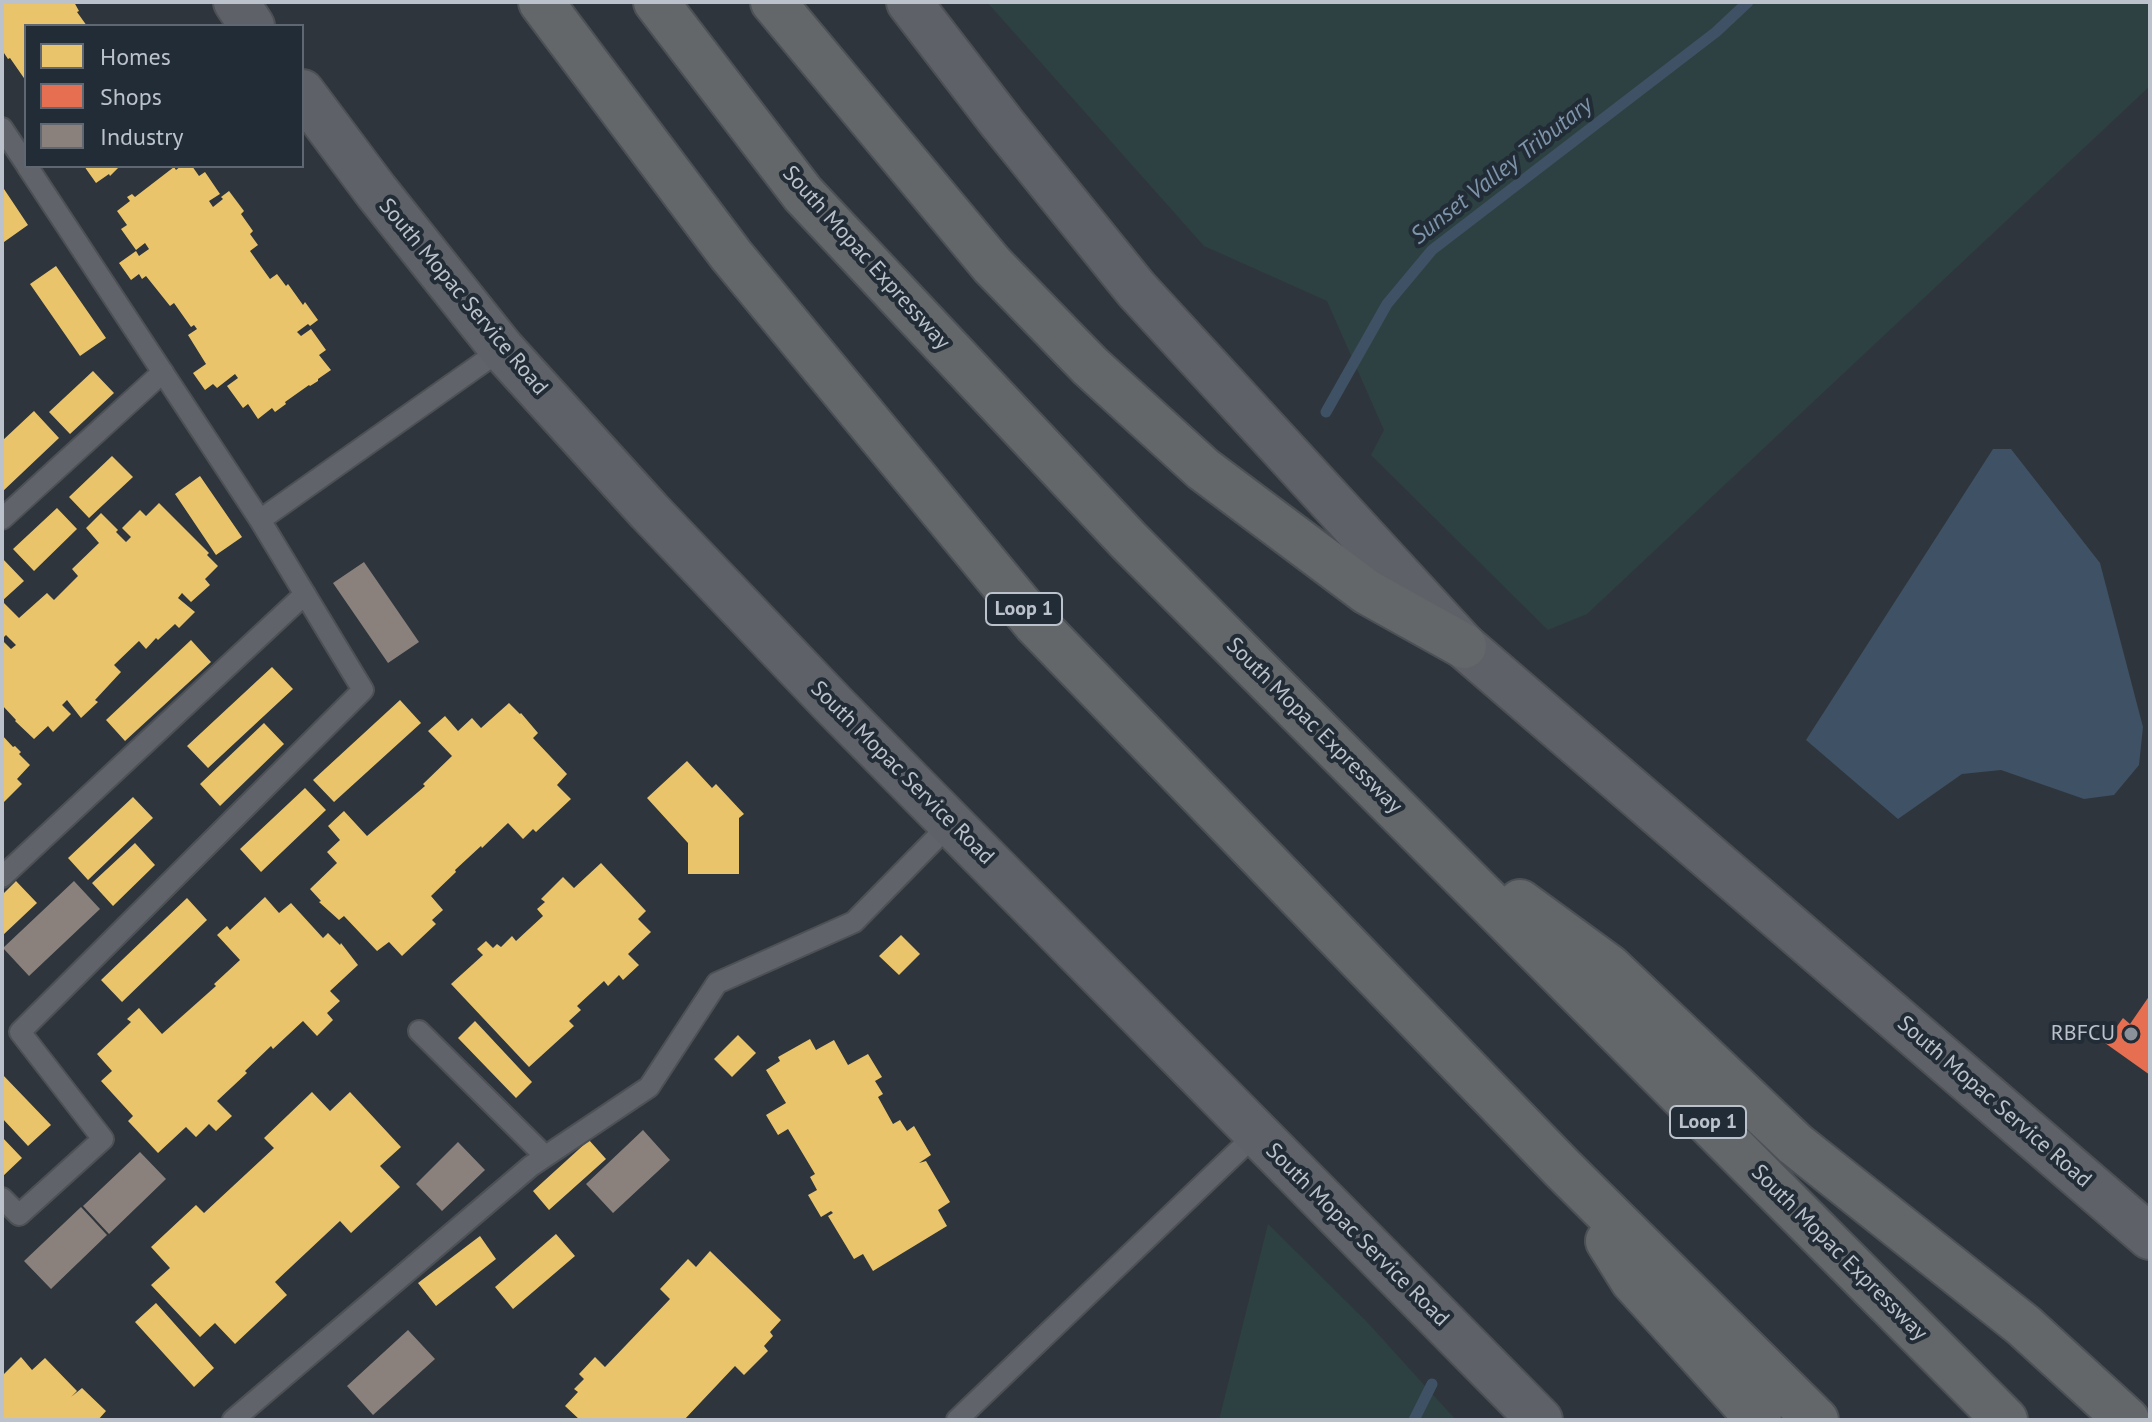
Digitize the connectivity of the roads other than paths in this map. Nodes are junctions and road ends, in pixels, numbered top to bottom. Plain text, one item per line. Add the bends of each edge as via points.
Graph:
1 (236, 2) edge
2 (541, 2) edge
3 (656, 2) edge
4 (773, 2) edge
5 (909, 2) edge
6 (251, 24) edge
7 (304, 95) edge
8 (2, 128) edge
9 (24, 161) edge
10 (29, 168) edge
11 (502, 349) junction
12 (163, 372) junction
13 (2, 519) edge
14 (260, 520) junction
15 (305, 594) junction
16 (1464, 646) junction
17 (951, 823) junction
18 (1411, 823) junction
19 (2, 877) edge
20 (419, 1031) dead end
21 (1257, 1133) junction
22 (545, 1156) junction
23 (1562, 1168) junction
24 (2, 1198) edge
25 (2150, 1237) edge
26 (233, 1420) edge
27 (957, 1420) edge
28 (1540, 1420) edge
29 (1759, 1420) edge
30 (1816, 1420) edge
31 (2005, 1420) edge
32 (2127, 1420) edge

1 - 6 main road
2 - 23 highway, Loop 1 via 731,255 1035,623
3 - 18 highway, South Mopac Expressway / Loop 1 via 803,194 1128,540
4 - 16 highway via 992,265 1090,366 1203,469 1354,583
5 - 16 main road, South Mopac Service Road via 1136,289
7 - 11 main road, South Mopac Service Road
8 - 9 lane
10 - 12 lane
11 - 14 lane
11 - 17 main road, South Mopac Service Road via 649,511
12 - 13 lane
12 - 14 lane
14 - 15 lane
15 - 19 lane
15 - 24 lane via 363,690 20,1032 103,1139 19,1215
16 - 25 main road, South Mopac Service Road
17 - 21 main road, South Mopac Service Road
17 - 22 lane via 854,922 717,983 649,1087
18 - 31 highway, South Mopac Expressway / Loop 1
18 - 32 highway via 1609,967 1795,1144 2023,1325
20 - 22 lane
21 - 27 lane
21 - 28 main road, South Mopac Service Road
22 - 26 lane
23 - 29 highway via 1633,1281
23 - 30 highway, Loop 1

